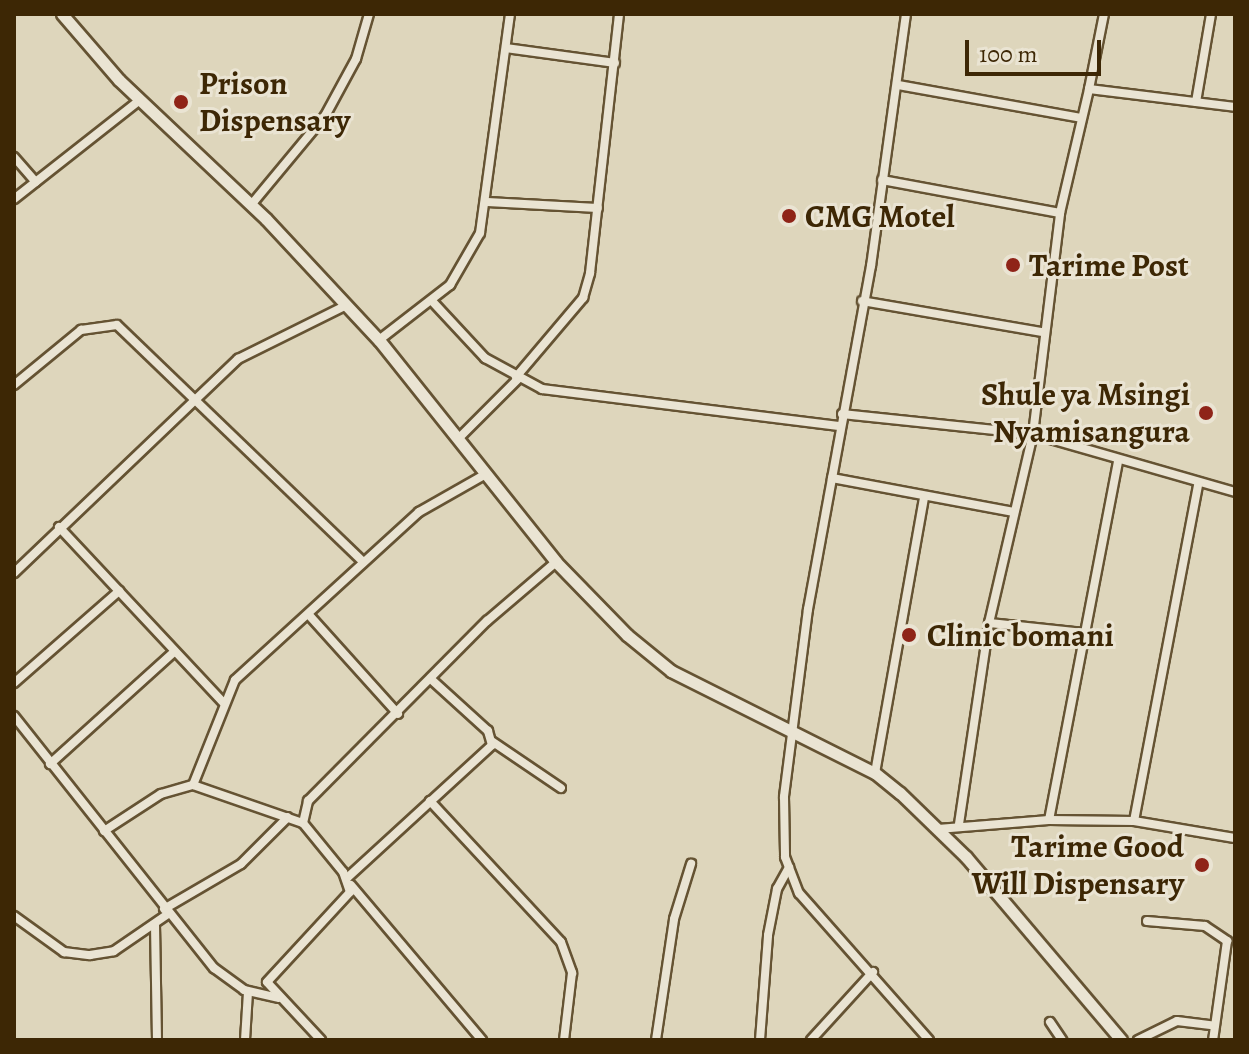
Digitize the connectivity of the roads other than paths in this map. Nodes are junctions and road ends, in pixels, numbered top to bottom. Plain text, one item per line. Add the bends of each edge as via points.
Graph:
1 (62, 14) edge
2 (369, 14) edge
3 (510, 14) edge
4 (619, 14) edge
5 (906, 14) edge
6 (1104, 14) edge
7 (1211, 14) edge
8 (506, 48) junction
9 (615, 63) junction
10 (898, 85) junction
11 (1089, 89) junction
12 (140, 100) junction
13 (1196, 102) junction
14 (1235, 107) edge
15 (1081, 118) junction
16 (14, 157) edge
17 (882, 180) junction
18 (36, 182) junction
19 (14, 199) edge
20 (487, 202) junction
21 (251, 205) junction
22 (598, 208) junction
23 (1060, 213) junction
24 (432, 301) junction
25 (862, 301) junction
26 (347, 305) junction
27 (1041, 332) junction
28 (379, 340) junction
29 (518, 378) junction
30 (14, 385) edge
31 (194, 396) junction
32 (842, 414) junction
33 (839, 426) junction
34 (1033, 434) junction
35 (458, 439) junction
36 (1118, 460) junction
37 (486, 474) junction
38 (832, 478) junction
39 (1198, 484) junction
40 (1235, 492) edge
41 (924, 497) junction
42 (1014, 512) junction
43 (59, 527) junction
44 (363, 562) junction
45 (556, 562) junction
46 (14, 573) edge
47 (119, 591) junction
48 (309, 615) junction
49 (989, 623) junction
50 (1084, 633) junction
51 (174, 652) junction
52 (433, 681) junction
53 (14, 683) edge
54 (223, 702) junction
55 (398, 714) junction
56 (14, 716) edge
57 (791, 735) junction
58 (493, 742) junction
59 (50, 764) junction
60 (875, 773) junction
61 (193, 785) junction
62 (561, 788) dead end
63 (430, 801) junction
64 (288, 817) junction
65 (1049, 820) junction
66 (1134, 821) junction
67 (303, 823) junction
68 (959, 824) junction
69 (938, 829) junction
70 (104, 831) junction
71 (1235, 838) edge
72 (691, 864) dead end
73 (789, 867) junction
74 (349, 882) junction
75 (166, 911) junction
76 (14, 916) edge
77 (1147, 921) dead end
78 (155, 925) junction
79 (873, 972) junction
80 (248, 992) junction
81 (278, 998) junction
82 (1050, 1022) dead end
83 (1215, 1026) junction
84 (157, 1040) edge
85 (245, 1040) edge
86 (321, 1040) edge
87 (482, 1040) edge
88 (564, 1040) edge
89 (656, 1040) edge
90 (760, 1040) edge
91 (811, 1040) edge
92 (929, 1040) edge
93 (1062, 1040) edge
94 (1121, 1040) edge
95 (1138, 1040) edge
96 (1213, 1040) edge

1 - 12 main road
2 - 21 street via 356,59 325,116
3 - 8 street
4 - 9 street
5 - 10 street
6 - 11 street
7 - 13 street
8 - 9 street
8 - 20 street
9 - 22 street
10 - 15 street
10 - 17 street
11 - 13 street
11 - 15 street
12 - 18 street
12 - 21 main road
13 - 14 street
15 - 23 street
16 - 18 street
17 - 23 street
17 - 25 street
18 - 19 street
20 - 22 street
20 - 24 street via 467,262
21 - 26 main road
22 - 29 street via 583,298
23 - 27 street
24 - 28 street
24 - 29 street via 485,358
25 - 27 street
25 - 32 street
26 - 28 main road
26 - 31 street via 238,359
27 - 34 street
28 - 35 main road
29 - 33 street via 591,399
29 - 35 street
30 - 31 street via 81,330 108,322 134,337
31 - 43 street
31 - 44 street
32 - 33 street
32 - 34 street
33 - 38 street
34 - 36 street
34 - 42 street
35 - 37 main road
36 - 39 street
36 - 50 street
37 - 44 street via 419,512
37 - 45 main road
38 - 41 street
38 - 57 street
39 - 40 street
39 - 66 street
41 - 42 street
41 - 60 street
42 - 49 street
43 - 46 street
43 - 47 street
44 - 48 street
45 - 52 street via 487,621
45 - 57 main road via 671,671
47 - 51 street
47 - 53 street
48 - 54 street via 235,680
48 - 55 street
49 - 50 street
49 - 68 street
50 - 65 street
51 - 54 street
51 - 59 street
52 - 55 street
52 - 58 street
54 - 61 street
55 - 67 street via 320,787
56 - 59 street
57 - 60 main road
57 - 73 street via 784,797
58 - 62 street
58 - 63 street
59 - 70 street
60 - 69 main road
61 - 64 street
61 - 70 street via 161,794
63 - 74 street
63 - 88 street via 561,942 572,973
64 - 67 street
64 - 75 street via 241,864
65 - 66 street
65 - 68 street
66 - 71 street
67 - 74 street
68 - 69 street
69 - 94 main road
70 - 75 street
72 - 89 street via 674,919
73 - 79 street via 818,919
73 - 90 street via 777,889 768,935
74 - 81 street via 346,898 268,977
74 - 87 street
75 - 78 street
75 - 80 street via 214,968
76 - 78 street via 74,955 114,951
77 - 83 street via 1205,926 1227,941
78 - 84 street
79 - 91 street
79 - 92 street
80 - 81 street
80 - 85 street
81 - 86 street
82 - 93 street
83 - 95 street via 1177,1021
83 - 96 street

